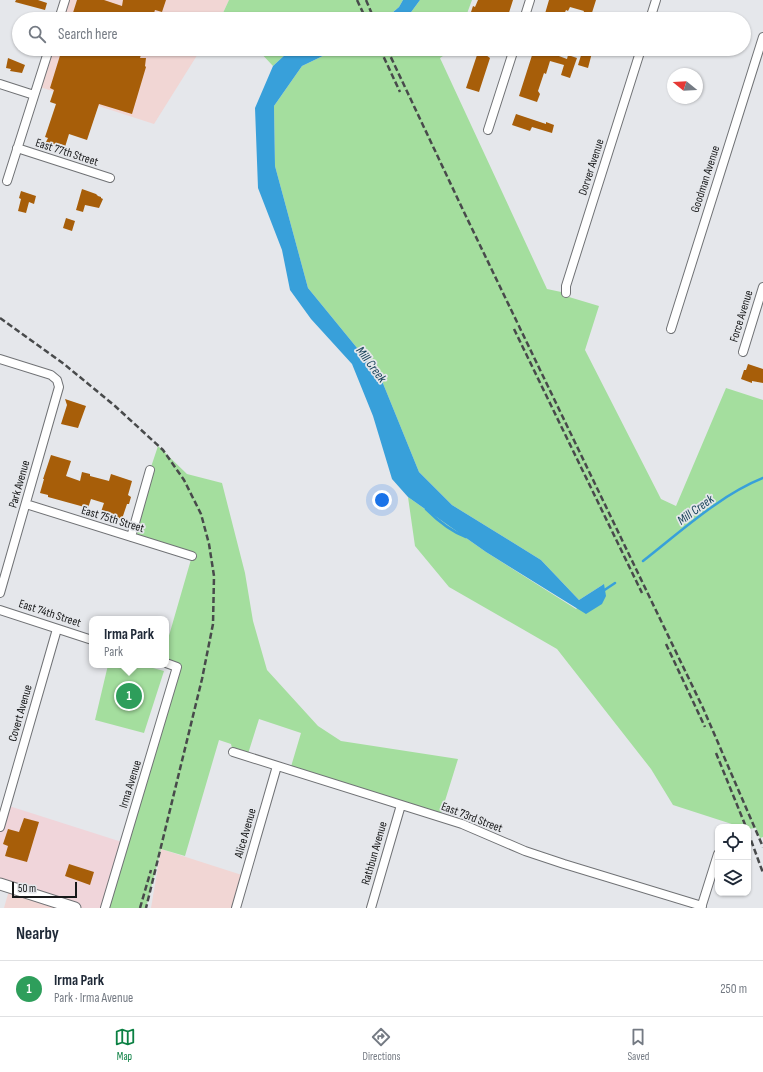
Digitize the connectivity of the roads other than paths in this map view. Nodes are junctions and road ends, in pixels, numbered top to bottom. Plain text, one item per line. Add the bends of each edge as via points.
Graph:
1 (65, 0) edge
2 (530, 0) edge
3 (656, 0) edge
4 (61, 12) edge
5 (526, 12) edge
6 (652, 12) edge
7 (763, 37) edge
8 (47, 56) edge
9 (512, 56) edge
10 (639, 56) edge
11 (0, 84) edge
12 (34, 95) junction
13 (488, 130) dead end
14 (17, 148) junction
15 (110, 178) dead end
16 (7, 181) dead end
17 (763, 287) edge
18 (566, 293) dead end
19 (671, 329) dead end
20 (743, 352) dead end
21 (0, 360) edge
22 (150, 470) dead end
23 (26, 504) junction
24 (131, 537) junction
25 (192, 556) dead end
26 (0, 594) edge
27 (0, 610) edge
28 (57, 629) junction
29 (89, 639) edge
30 (169, 664) edge
31 (234, 752) dead end
32 (277, 766) junction
33 (401, 805) junction
34 (0, 827) edge
35 (716, 860) edge
36 (0, 884) edge
37 (702, 907) edge
38 (75, 908) edge
39 (105, 908) edge
40 (236, 908) edge
41 (371, 908) edge

1 - 4 street
2 - 5 street
3 - 6 street
7 - 19 street, Goodman Avenue
8 - 12 street
9 - 13 street
10 - 18 street, Dorver Avenue via 566,286
11 - 12 street
12 - 14 street
14 - 15 street, East 77th Street
14 - 16 street
17 - 20 street, Force Avenue
21 - 23 street, Park Avenue via 51,375 58,387
22 - 24 street
23 - 24 street, East 75th Street
23 - 26 street, Park Avenue
24 - 25 street, East 75th Street
27 - 28 street, East 74th Street
28 - 29 street, East 74th Street
28 - 34 street, Covert Avenue
30 - 39 street, Irma Avenue via 177,667
31 - 32 street, East 73rd Street
32 - 33 street, East 73rd Street
32 - 40 street, Alice Avenue
33 - 37 street, East 73rd Street via 462,824 525,851
33 - 41 street, Rathbun Avenue
35 - 37 street
36 - 38 main road

